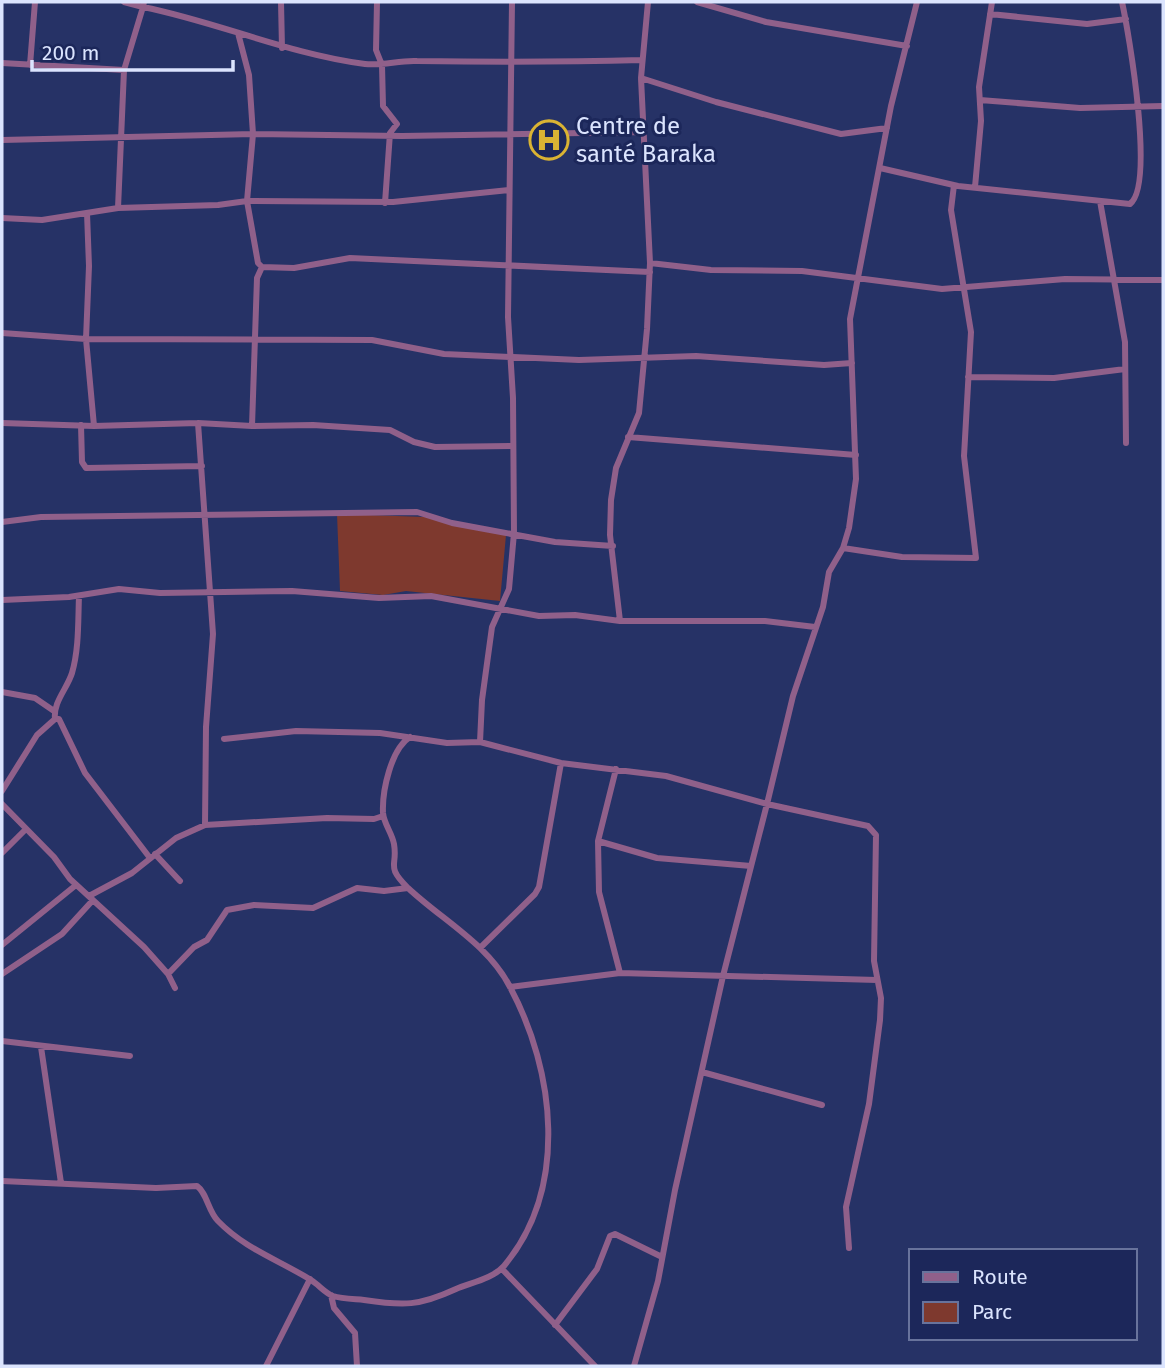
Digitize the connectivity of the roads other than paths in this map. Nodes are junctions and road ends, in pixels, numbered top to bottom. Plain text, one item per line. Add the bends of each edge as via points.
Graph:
1 (35, 2) edge
2 (124, 2) edge
3 (281, 2) edge
4 (377, 2) edge
5 (512, 2) edge
6 (648, 2) edge
7 (697, 2) edge
8 (917, 2) edge
9 (992, 2) edge
10 (1122, 2) edge
11 (144, 4) edge
12 (990, 14) junction
13 (1126, 19) junction
14 (238, 33) junction
15 (907, 46) junction
16 (282, 48) junction
17 (642, 60) junction
18 (2, 63) edge
19 (513, 63) junction
20 (30, 65) junction
21 (383, 65) junction
22 (124, 70) junction
23 (641, 78) junction
24 (980, 100) junction
25 (1163, 106) edge
26 (1139, 109) junction
27 (887, 128) junction
28 (643, 132) junction
29 (512, 133) junction
30 (253, 134) junction
31 (390, 134) junction
32 (119, 138) junction
33 (2, 140) edge
34 (880, 169) junction
35 (954, 185) junction
36 (975, 187) junction
37 (509, 190) junction
38 (247, 201) junction
39 (1100, 201) junction
40 (385, 202) junction
41 (118, 208) junction
42 (87, 213) junction
43 (2, 218) edge
44 (650, 263) junction
45 (508, 265) junction
46 (262, 267) junction
47 (650, 272) junction
48 (859, 278) junction
49 (1113, 279) junction
50 (1163, 280) edge
51 (962, 287) junction
52 (2, 333) edge
53 (86, 339) junction
54 (255, 341) junction
55 (511, 355) junction
56 (643, 357) junction
57 (852, 363) junction
58 (1125, 369) junction
59 (968, 377) junction
60 (2, 423) edge
61 (198, 423) junction
62 (81, 425) junction
63 (94, 426) junction
64 (252, 426) junction
65 (628, 437) junction
66 (1126, 443) dead end
67 (513, 446) junction
68 (856, 456) junction
69 (202, 466) junction
70 (206, 515) junction
71 (2, 522) edge
72 (514, 533) junction
73 (613, 546) junction
74 (843, 548) junction
75 (208, 592) junction
76 (79, 596) junction
77 (2, 600) edge
78 (502, 611) junction
79 (620, 621) junction
80 (816, 627) junction
81 (2, 692) edge
82 (55, 715) junction
83 (410, 737) junction
84 (224, 739) dead end
85 (480, 742) junction
86 (561, 763) junction
87 (616, 769) junction
88 (2, 791) edge
89 (2, 804) edge
90 (766, 804) junction
91 (383, 816) junction
92 (205, 825) junction
93 (26, 829) junction
94 (598, 841) junction
95 (2, 853) edge
96 (153, 856) junction
97 (751, 866) junction
98 (180, 881) dead end
99 (76, 885) junction
100 (408, 888) junction
101 (91, 898) junction
102 (2, 945) edge
103 (480, 948) junction
104 (620, 973) junction
105 (2, 974) edge
106 (168, 974) junction
107 (723, 976) junction
108 (877, 979) junction
109 (510, 987) junction
110 (175, 988) dead end
111 (2, 1041) edge
112 (41, 1047) junction
113 (130, 1056) dead end
114 (702, 1072) junction
115 (822, 1105) dead end
116 (2, 1181) edge
117 (61, 1183) junction
118 (849, 1248) dead end
119 (662, 1257) junction
120 (502, 1269) junction
121 (310, 1279) junction
122 (331, 1295) junction
123 (555, 1325) junction
124 (266, 1366) edge
125 (356, 1366) edge
126 (595, 1366) edge
127 (634, 1366) edge

1 - 20 street
2 - 11 street
3 - 16 street
4 - 21 street via 376,50
5 - 19 street
6 - 17 street
7 - 15 street via 766,22
8 - 15 street
9 - 12 street
10 - 13 street
11 - 14 street
11 - 22 street
12 - 13 street via 1087,24
12 - 24 street
13 - 26 street
14 - 16 street
14 - 30 street via 249,75
15 - 27 street
16 - 21 street
17 - 19 street
17 - 23 street
18 - 20 street
19 - 21 street via 413,60
19 - 29 street
20 - 22 street
21 - 31 street via 383,106 397,124
22 - 32 street
23 - 27 street via 841,134
23 - 28 street
24 - 26 street
24 - 36 street
25 - 26 street
26 - 39 street via 1136,200 1130,204
27 - 34 street
28 - 29 street
28 - 44 street
29 - 31 street
29 - 37 street
30 - 31 street
30 - 32 street
30 - 38 street
31 - 40 street
32 - 33 street
32 - 41 street
34 - 35 street
34 - 48 street
35 - 36 street
35 - 51 street via 951,210
36 - 39 street
37 - 40 street
37 - 45 street
38 - 40 street
38 - 41 street
38 - 46 street
39 - 49 street
41 - 42 street
42 - 43 street
42 - 53 street
44 - 47 street
44 - 48 street
45 - 46 street via 350,258 299,268
45 - 47 street
45 - 55 street
46 - 54 street via 257,278
47 - 56 street
48 - 51 street via 942,289
48 - 57 street via 850,319
49 - 50 street
49 - 51 street
49 - 58 street via 1125,342
51 - 59 street via 971,332
52 - 53 street
53 - 54 street
53 - 63 street
54 - 55 street via 372,340 444,354
54 - 64 street
55 - 56 street via 579,360
55 - 67 street
56 - 57 street
56 - 65 street via 639,413
57 - 68 street
58 - 59 street via 1054,378
58 - 66 street
59 - 74 street via 964,456 976,558 902,556
60 - 62 street
61 - 63 street
61 - 64 street
61 - 69 street
62 - 63 street
62 - 69 street via 86,468
64 - 67 street via 390,430 435,447
65 - 68 street
65 - 73 street via 616,468 611,500
67 - 72 street
68 - 74 street
69 - 70 street
70 - 71 street via 41,517
70 - 72 street via 417,512
70 - 75 street
72 - 73 street
72 - 78 street via 509,589
73 - 79 street
74 - 80 street via 829,572
75 - 76 street via 119,589
75 - 78 street via 431,596
75 - 92 street via 213,634
76 - 77 street
76 - 82 street via 74,663
78 - 79 street
78 - 85 street via 492,627
79 - 80 street via 765,621
80 - 90 street
81 - 82 street via 35,698
82 - 88 street
82 - 96 street via 85,773
83 - 84 street via 296,731
83 - 85 street
83 - 91 street via 400,747 388,779
85 - 86 street
86 - 87 street
86 - 103 street via 539,887
87 - 90 street via 666,776
87 - 94 street
89 - 93 street
90 - 97 street
90 - 108 street via 868,826 876,835
91 - 92 street
91 - 100 street via 394,845 392,862
92 - 96 street via 176,838
93 - 95 street
93 - 99 street
94 - 97 street via 657,858
94 - 104 street via 599,892
96 - 98 street
96 - 101 street
97 - 107 street
99 - 101 street
99 - 102 street
100 - 103 street
100 - 106 street via 357,888 313,908 254,905 226,910 207,940
101 - 105 street via 62,934
101 - 106 street
103 - 109 street
104 - 107 street
104 - 109 street
106 - 110 street
107 - 108 street
107 - 114 street
108 - 118 street via 880,1020 869,1104 846,1207
109 - 120 street via 535,1046 548,1094 549,1133 537,1204
111 - 112 street
112 - 113 street
112 - 117 street
114 - 115 street
114 - 119 street
116 - 117 street
117 - 121 street via 197,1186 213,1214 236,1237
119 - 123 street via 615,1234 610,1236 597,1269
119 - 127 street
120 - 122 street via 444,1295 402,1306
120 - 123 street
121 - 122 street
121 - 124 street
122 - 125 street via 334,1308 355,1333
123 - 126 street

